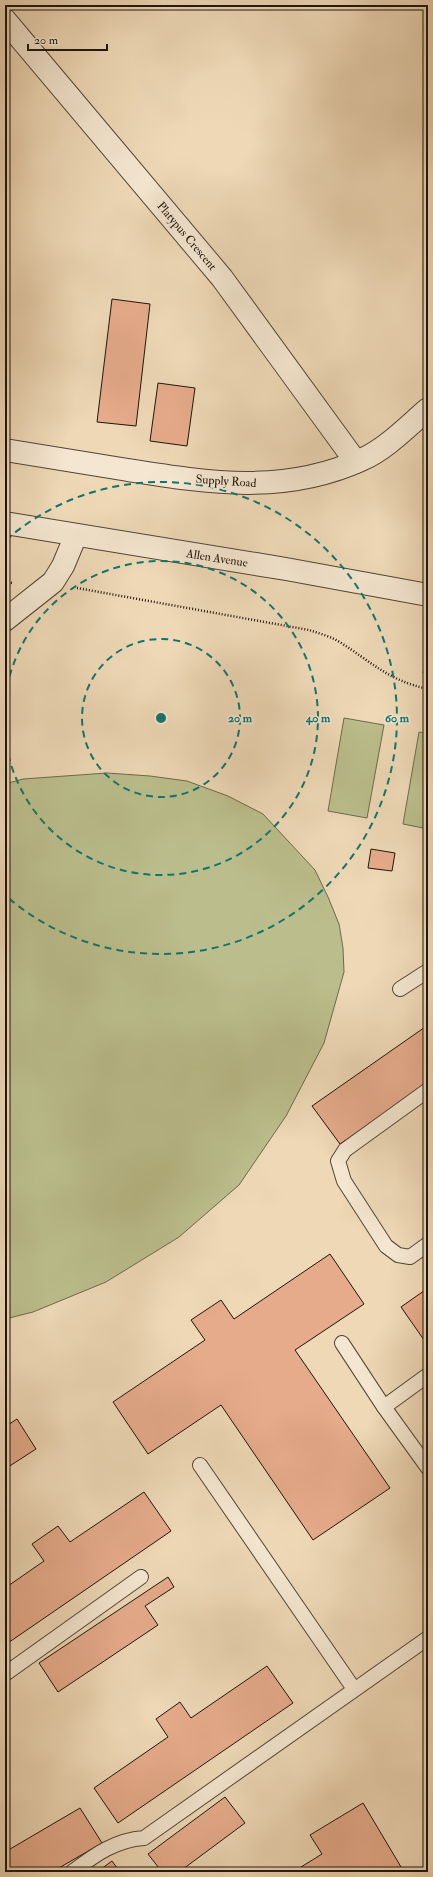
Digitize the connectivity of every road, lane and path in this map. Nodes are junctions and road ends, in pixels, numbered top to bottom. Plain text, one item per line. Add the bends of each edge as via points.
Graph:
1 (5, 20) edge
2 (428, 409) edge
3 (5, 450) edge
4 (356, 462) junction
5 (5, 524) edge
6 (76, 535) junction
7 (5, 582) edge
8 (49, 585) junction
9 (428, 595) edge
10 (5, 620) edge
11 (428, 689) edge
12 (428, 971) edge
13 (400, 989) dead end
14 (428, 1090) edge
15 (428, 1244) edge
16 (342, 1343) dead end
17 (428, 1375) edge
18 (384, 1407) junction
19 (200, 1465) dead end
20 (428, 1468) edge
21 (141, 1577) dead end
22 (428, 1638) edge
23 (5, 1674) edge
24 (354, 1690) junction
25 (72, 1872) edge

1 - 4 street, Platypus Crescent via 222,278
2 - 4 street, Supply Road via 396,436
3 - 4 street, Supply Road via 219,483 280,483 308,478
5 - 6 street, Allen Avenue
6 - 8 street via 63,566
6 - 9 street, Allen Avenue
7 - 8 path
8 - 10 street
8 - 11 path via 90,590 309,630 337,640 396,679
12 - 13 lane
14 - 15 lane via 346,1150 338,1161 344,1181 386,1246 398,1256 410,1257
16 - 18 lane
17 - 18 lane
18 - 20 lane
19 - 24 lane
21 - 23 lane
22 - 24 lane
24 - 25 lane via 144,1838 108,1847

